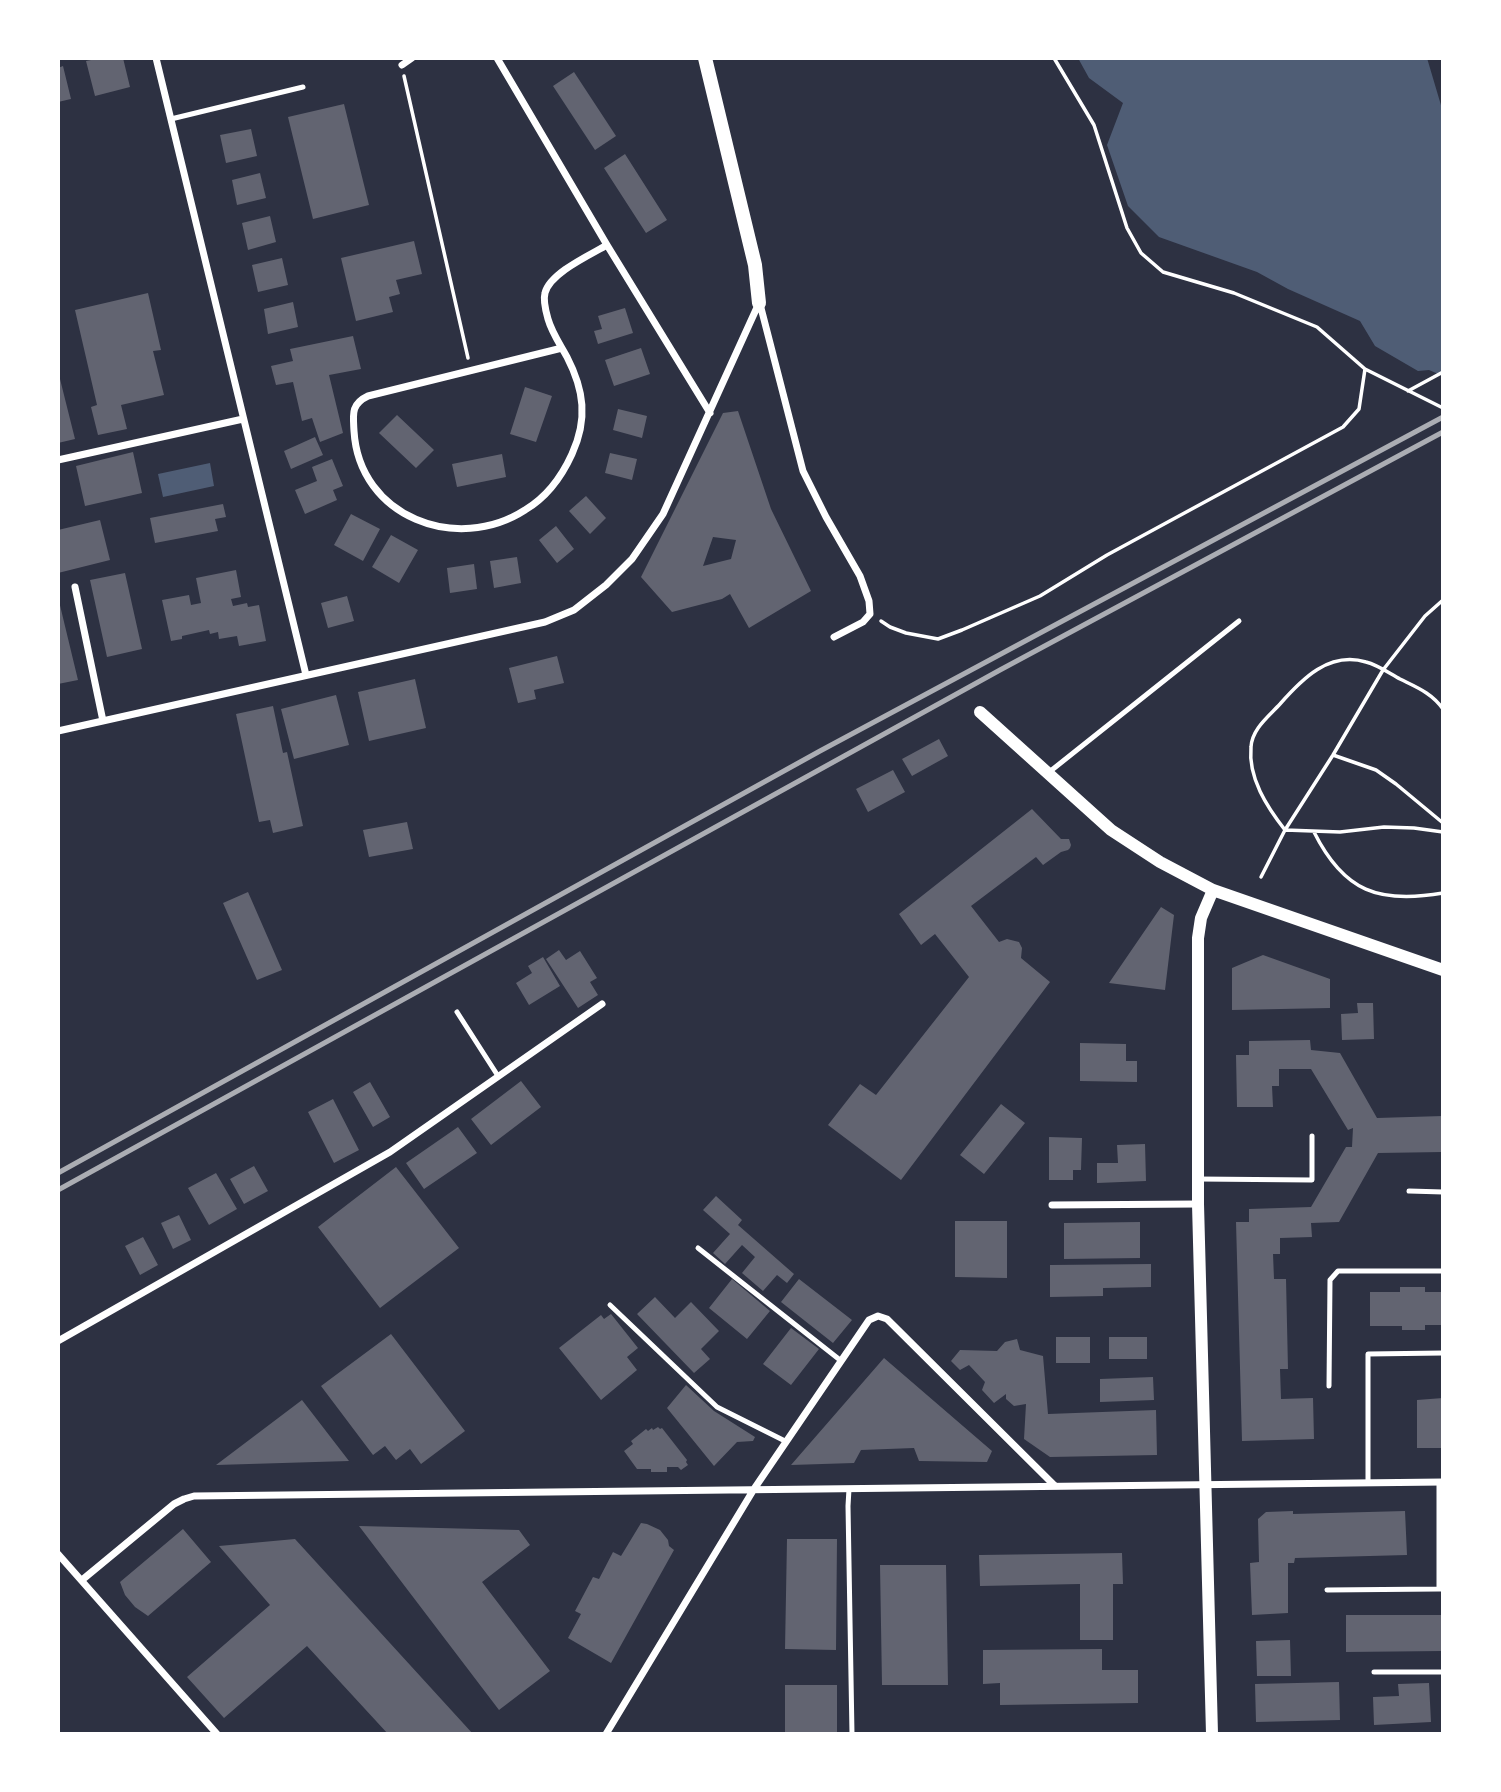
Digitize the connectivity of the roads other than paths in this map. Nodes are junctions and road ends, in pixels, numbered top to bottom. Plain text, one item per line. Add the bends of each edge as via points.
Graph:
1 (156, 58) edge
2 (412, 58) edge
3 (496, 58) edge
4 (705, 58) edge
5 (402, 65) road end
6 (303, 88) dead end
7 (171, 119) junction
8 (607, 245) junction
9 (759, 303) junction
10 (562, 348) junction
11 (710, 413) junction
12 (243, 419) junction
13 (58, 460) edge
14 (75, 587) dead end
15 (1239, 621) dead end
16 (834, 637) dead end
17 (306, 675) junction
18 (980, 712) dead end
19 (103, 721) junction
20 (58, 731) edge
21 (1048, 773) junction
22 (1213, 890) junction
23 (1443, 970) edge
24 (602, 1004) dead end
25 (457, 1012) dead end
26 (498, 1076) junction
27 (1312, 1136) dead end
28 (1198, 1179) junction
29 (1409, 1191) dead end
30 (1443, 1192) edge
31 (1198, 1204) junction
32 (1052, 1205) dead end
33 (698, 1248) dead end
34 (1443, 1271) edge
35 (610, 1305) dead end
36 (58, 1341) edge
37 (1443, 1353) edge
38 (840, 1360) junction
39 (1329, 1386) dead end
40 (785, 1441) junction
41 (1441, 1482) edge
42 (1368, 1483) junction
43 (1206, 1485) junction
44 (1055, 1486) junction
45 (754, 1489) junction
46 (849, 1489) junction
47 (58, 1554) edge
48 (82, 1580) junction
49 (1441, 1589) edge
50 (1327, 1590) dead end
51 (1374, 1672) dead end
52 (1443, 1672) edge
53 (217, 1734) edge
54 (606, 1734) edge
55 (852, 1734) edge
56 (1212, 1734) edge

1 - 7 street
2 - 5 street
3 - 8 street
4 - 9 main road via 755,265
6 - 7 lane
7 - 12 street
8 - 10 street via 555,277 545,292 546,312
8 - 11 street
9 - 11 street
9 - 16 street via 803,471 869,601 870,614 863,622
10 - 10 street via 579,385 583,412 578,440 550,490 526,510 477,528 449,528 399,512 368,480 354,440 354,409 359,400
11 - 17 street via 663,514 632,559 574,610 545,622
12 - 13 street
12 - 17 street
14 - 19 street
15 - 21 lane
17 - 19 street
18 - 21 street
19 - 20 street
21 - 22 street via 1129,844
22 - 23 street
22 - 28 street via 1198,938
24 - 26 street
25 - 26 lane
26 - 36 street via 390,1152
27 - 28 lane via 1312,1180
28 - 31 street
29 - 30 lane
31 - 32 street
31 - 43 street
33 - 38 lane
34 - 39 lane via 1334,1274 1330,1280
35 - 40 lane via 717,1407
37 - 42 lane via 1368,1353
38 - 40 street
38 - 44 street via 869,1320 887,1319
40 - 45 street
41 - 42 street
41 - 49 lane
42 - 43 street
43 - 44 street
43 - 56 street
44 - 46 street
45 - 46 street
45 - 48 street via 194,1496 174,1504
45 - 54 street
46 - 55 lane
47 - 48 street
48 - 53 street
49 - 50 lane
51 - 52 lane

